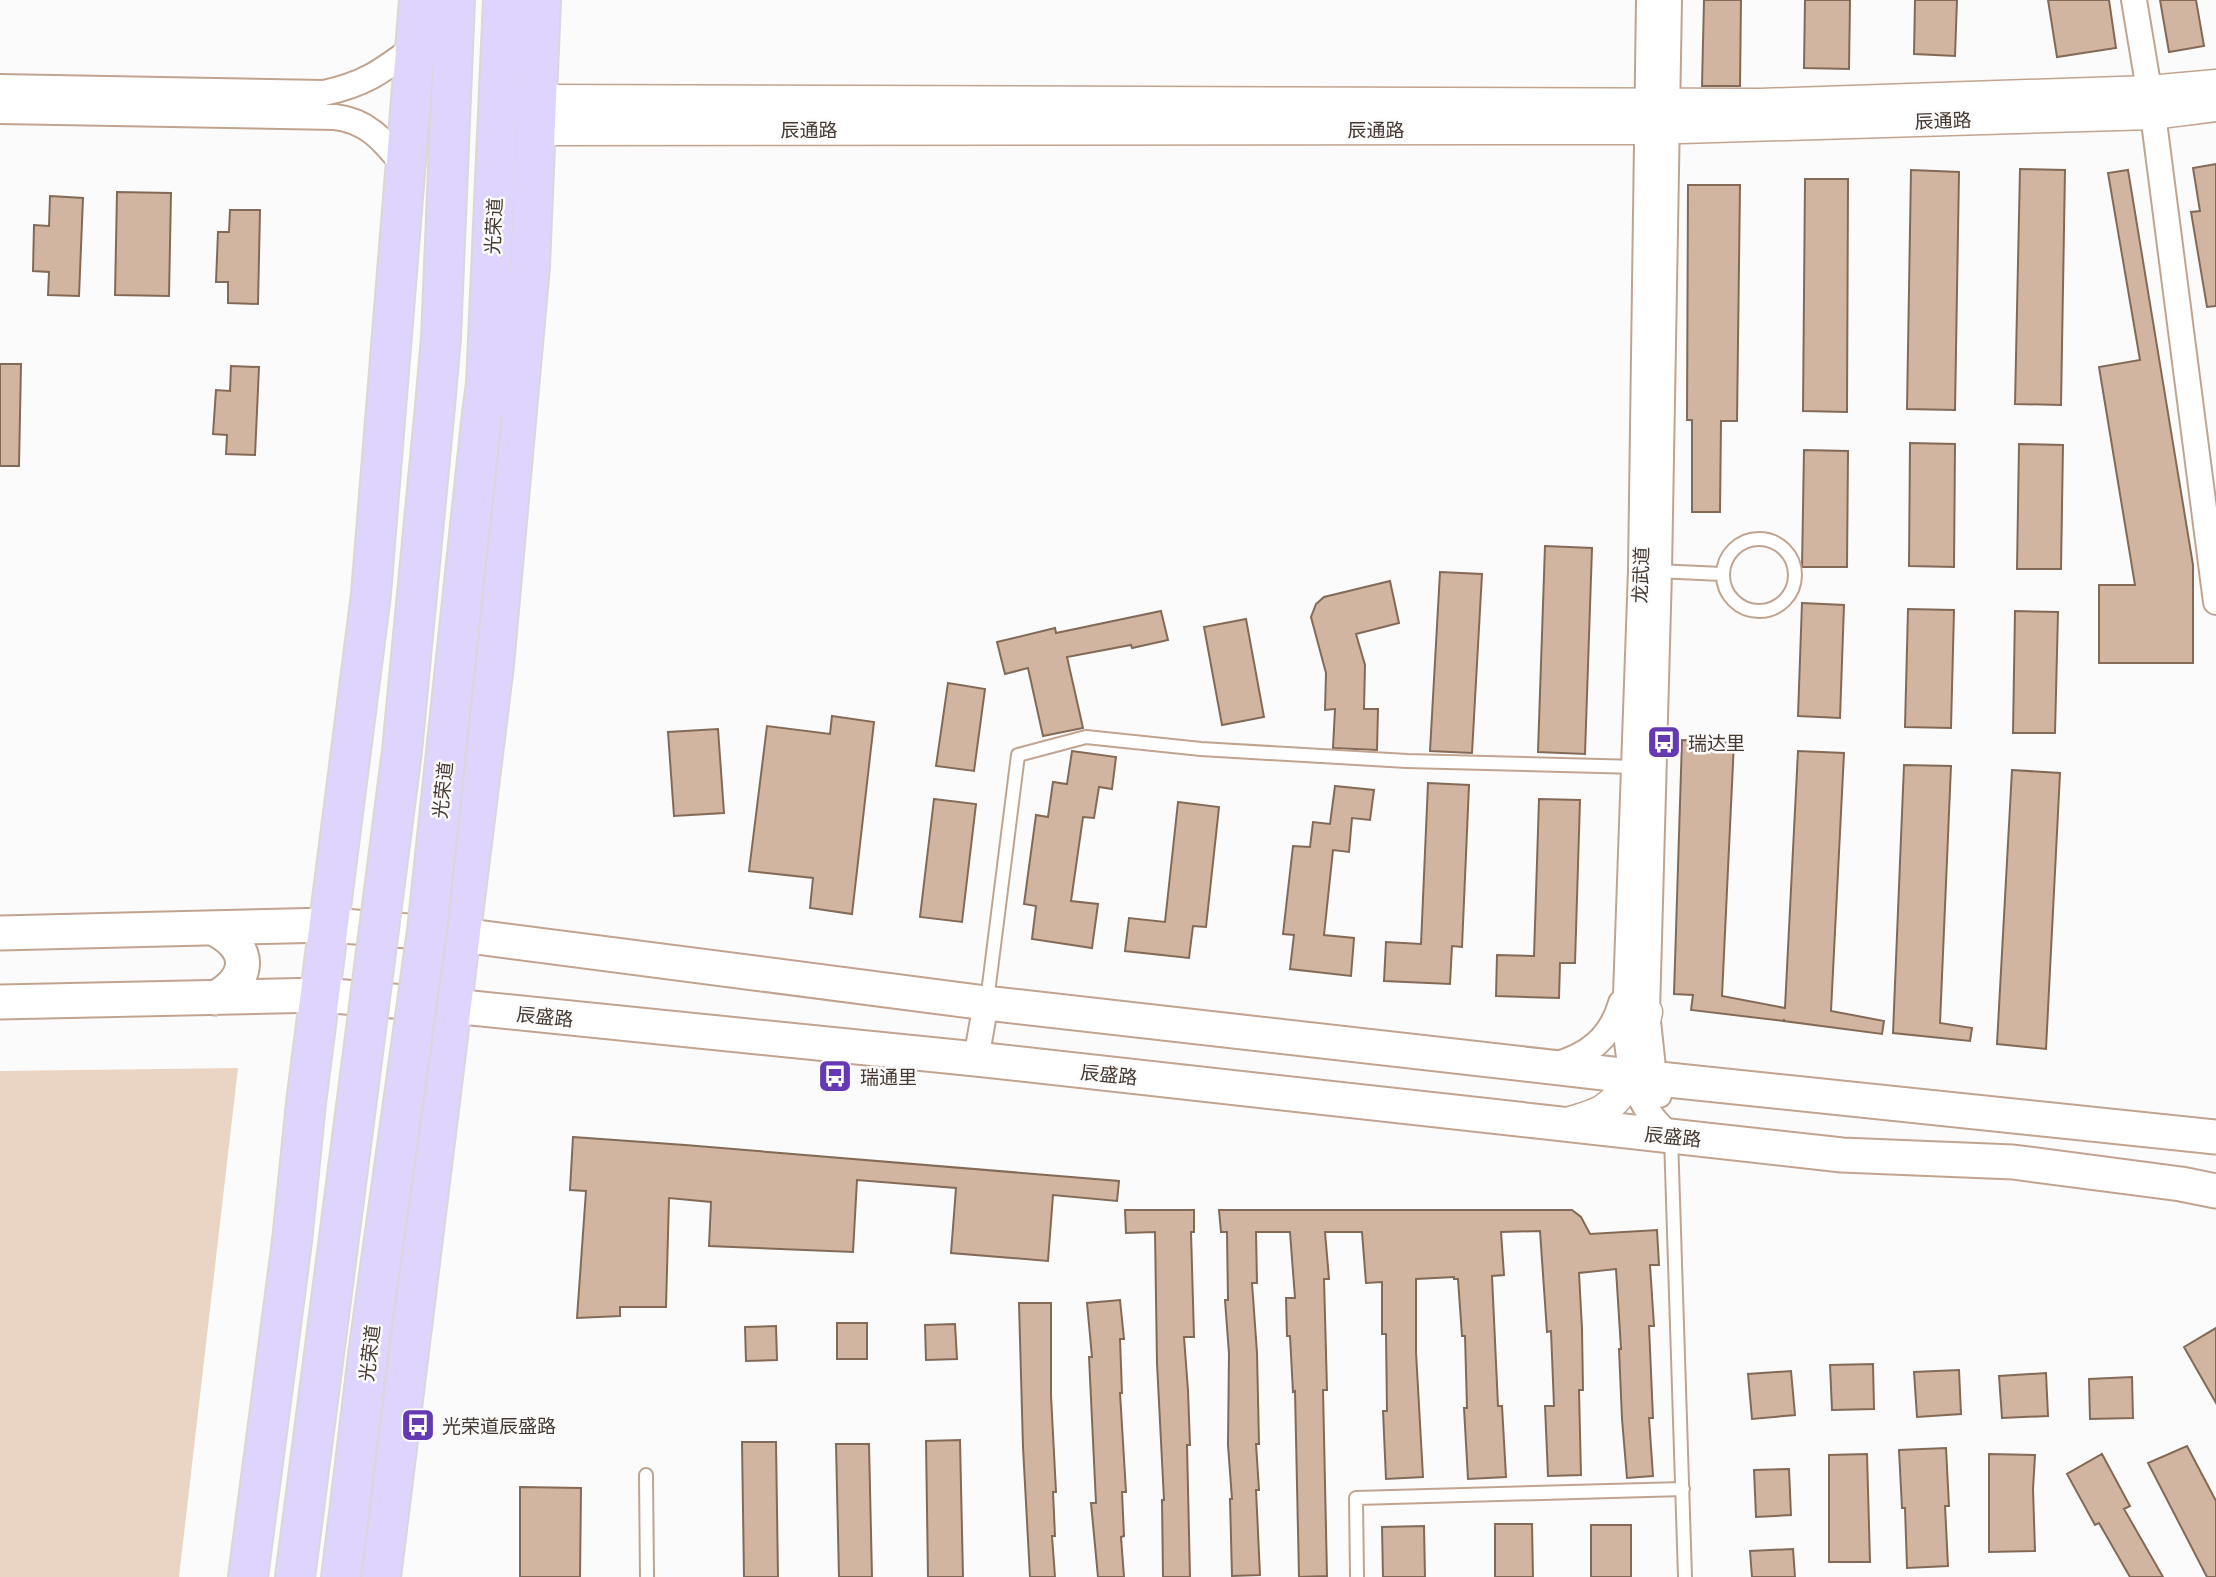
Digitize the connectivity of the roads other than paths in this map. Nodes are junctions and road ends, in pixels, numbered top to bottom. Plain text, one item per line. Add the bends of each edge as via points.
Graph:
1 (419, 0) edge
2 (455, 0) edge
3 (503, 0) edge
4 (541, 0) edge
5 (1649, 0) edge
6 (1669, 0) edge
7 (2134, 0) edge
8 (416, 46) junction
9 (2216, 85) edge
10 (0, 87) edge
11 (2151, 102) junction
12 (2216, 106) edge
13 (0, 111) edge
14 (536, 115) junction
15 (1658, 116) junction
16 (407, 169) junction
17 (1650, 570) junction
18 (1722, 573) junction
19 (2216, 602) edge
20 (1643, 768) junction
21 (330, 925) junction
22 (213, 928) junction
23 (0, 933) edge
24 (461, 936) junction
25 (1625, 989) junction
26 (321, 995) junction
27 (215, 998) junction
28 (0, 1002) edge
29 (986, 1003) junction
30 (452, 1006) junction
31 (1647, 1012) joint
32 (976, 1059) junction
33 (1547, 1066) junction
34 (1642, 1077) junction
35 (1561, 1125) junction
36 (1671, 1136) junction
37 (2216, 1137) edge
38 (2216, 1191) edge
39 (646, 1475) dead end
40 (1683, 1489) junction
41 (248, 1577) edge
42 (295, 1577) edge
43 (341, 1577) edge
44 (380, 1577) edge
45 (647, 1577) edge
46 (1357, 1577) edge
47 (1685, 1577) edge

1 - 8 main road
2 - 42 main road, bridge via 442,325 402,751
3 - 43 main road, 光荣道, bridge via 482,414 427,931
4 - 14 main road
5 - 15 street, 龙武道
6 - 15 street
7 - 11 street
8 - 10 street via 382,72 352,87 324,93
8 - 16 main road
9 - 11 street, 辰通路
11 - 12 street, 辰通路
11 - 15 street, 辰通路
11 - 19 street
13 - 16 street via 352,119 369,128
14 - 15 street, 辰通路
14 - 24 main road via 530,266 494,665
15 - 17 street, 龙武道
16 - 21 main road via 371,594
17 - 18 lane
17 - 20 street, 龙武道
18 - 18 lane via 1730,597 1750,611 1775,608 1785,601 1796,578 1783,547 1761,538 1750,539 1730,552
20 - 25 street, 龙武道
20 - 29 lane via 1393,760 1086,737 1018,755
20 - 31 street
21 - 22 main road
21 - 24 main road
21 - 26 main road
22 - 23 main road
22 - 27 main road via 237,944 242,959 235,983
24 - 29 main road
24 - 30 main road
25 - 33 street via 1605,1038 1581,1056
25 - 34 street, 龙武道 via 1625,1023
26 - 27 main road, 辰盛路
26 - 30 main road, 辰盛路
26 - 41 main road
27 - 28 main road, 辰盛路
29 - 32 street
29 - 33 main road
30 - 32 main road, 辰盛路
30 - 44 main road
31 - 34 street
32 - 35 main road, 辰盛路
33 - 34 main road
34 - 35 street via 1602,1110
34 - 36 street, 龙武道 via 1658,1125
34 - 37 main road
35 - 36 main road, 辰盛路
36 - 38 main road, 辰盛路 via 1842,1156 2013,1163
36 - 40 lane
39 - 45 lane
40 - 46 lane via 1356,1498
40 - 47 lane

